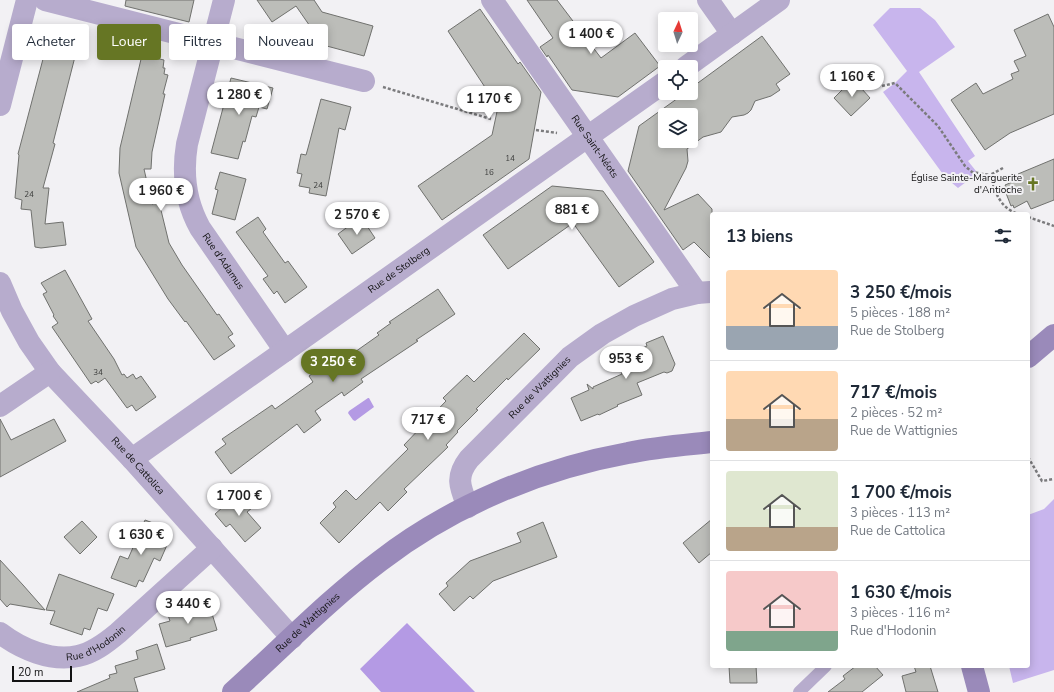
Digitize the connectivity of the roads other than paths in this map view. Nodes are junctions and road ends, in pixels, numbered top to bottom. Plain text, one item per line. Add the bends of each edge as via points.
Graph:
1 (27, 0) edge
2 (45, 0) edge
3 (224, 0) edge
4 (492, 0) edge
5 (708, 0) edge
6 (779, 0) edge
7 (218, 24) edge
8 (169, 32) edge
9 (732, 34) junction
10 (236, 49) edge
11 (209, 60) edge
12 (696, 60) edge
13 (364, 81) road end
14 (658, 87) edge
15 (0, 105) edge
16 (588, 137) junction
17 (0, 283) edge
18 (704, 292) edge
19 (1054, 335) edge
20 (285, 351) junction
21 (1030, 355) edge
22 (50, 372) junction
23 (0, 406) edge
24 (708, 443) edge
25 (132, 459) junction
26 (468, 507) junction
27 (212, 548) junction
28 (0, 633) edge
29 (292, 638) junction
30 (824, 668) edge
31 (973, 668) edge
32 (233, 692) edge
33 (799, 692) edge
34 (979, 692) edge

1 - 15 street
2 - 8 street
3 - 7 street, Rue d'Adamus
4 - 16 street, Rue Saint-Néots
5 - 9 street
6 - 9 street
9 - 12 street
10 - 13 street
11 - 20 street, Rue d'Adamus via 187,144 184,169 187,194 200,228
14 - 16 street, Rue de Stolberg
16 - 18 street, Rue Saint-Néots
16 - 20 street, Rue de Stolberg
17 - 22 street, Rue de Cattolica via 29,342
18 - 26 street, Rue de Wattignies via 672,299 628,319 570,357 462,467 459,474 460,484
19 - 21 street
20 - 25 street, Rue de Stolberg
22 - 23 street
22 - 25 street, Rue de Cattolica
24 - 26 street, Rue de Wattignies via 627,453 574,465 527,481
25 - 27 street, Rue de Cattolica
26 - 29 street, Rue de Wattignies via 419,533 380,560
27 - 28 street, Rue d'Hodonin via 118,633 89,652 64,658 50,656 27,650
27 - 29 street, Rue de Cattolica
29 - 32 street, Rue de Wattignies
30 - 33 lane
31 - 34 street

